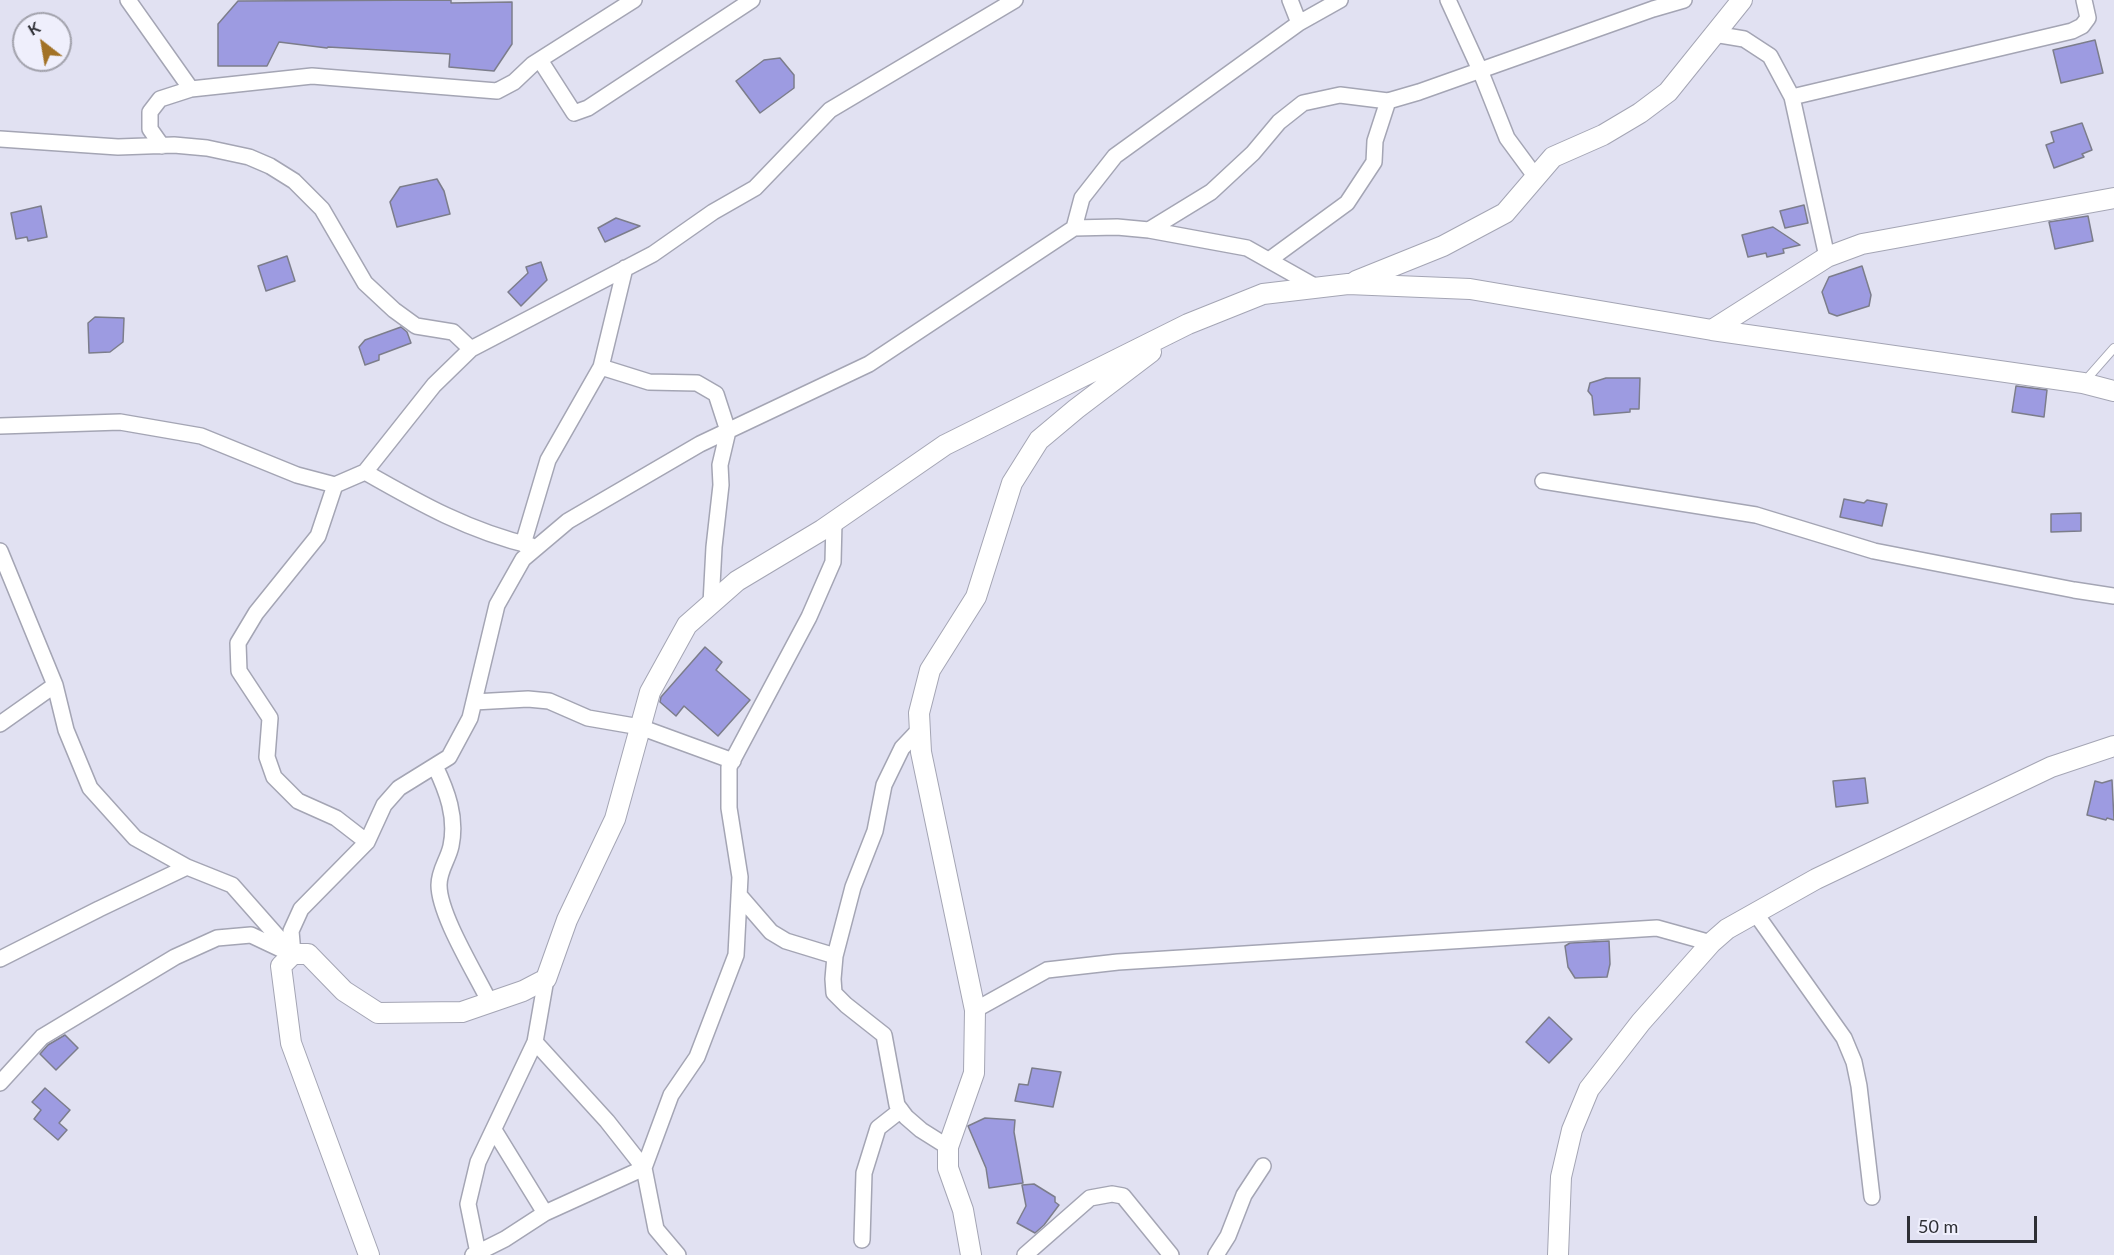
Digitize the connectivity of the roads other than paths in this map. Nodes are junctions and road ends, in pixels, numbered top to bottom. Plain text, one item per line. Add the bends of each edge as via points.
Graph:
1 (128, 0) edge
2 (634, 0) edge
3 (753, 0) edge
4 (1015, 0) edge
5 (1290, 0) edge
6 (1340, 0) edge
7 (1448, 0) edge
8 (1684, 0) edge
9 (1742, 0) edge
10 (2084, 0) edge
11 (1299, 23) junction
12 (1714, 34) junction
13 (540, 60) junction
14 (1480, 70) junction
15 (191, 89) junction
16 (1792, 98) junction
17 (1388, 101) junction
18 (0, 140) edge
19 (162, 146) junction
20 (1535, 176) junction
21 (2114, 198) edge
22 (1074, 228) junction
23 (1149, 230) junction
24 (1827, 257) junction
25 (1269, 260) junction
26 (625, 268) junction
27 (1348, 284) junction
28 (1318, 288) junction
29 (1188, 324) junction
30 (1712, 330) junction
31 (2114, 348) edge
32 (471, 349) junction
33 (601, 367) junction
34 (2083, 383) junction
35 (2114, 391) edge
36 (0, 426) edge
37 (728, 431) junction
38 (365, 472) junction
39 (1543, 481) dead end
40 (335, 485) junction
41 (834, 522) junction
42 (530, 545) junction
43 (0, 551) edge
44 (2114, 596) edge
45 (711, 604) junction
46 (55, 685) junction
47 (474, 702) junction
48 (0, 723) edge
49 (640, 727) junction
50 (920, 729) junction
51 (2114, 746) edge
52 (733, 761) junction
53 (435, 766) junction
54 (367, 842) junction
55 (187, 867) junction
56 (739, 895) junction
57 (1756, 914) junction
58 (1711, 943) junction
59 (293, 954) junction
60 (835, 956) junction
61 (0, 959) edge
62 (546, 979) junction
63 (490, 1003) junction
64 (975, 1010) junction
65 (535, 1042) junction
66 (0, 1083) edge
67 (901, 1110) junction
68 (494, 1130) junction
69 (948, 1147) junction
70 (1263, 1166) dead end
71 (644, 1168) junction
72 (1872, 1197) dead end
73 (545, 1213) junction
74 (862, 1240) dead end
75 (475, 1254) edge
76 (369, 1255) edge
77 (678, 1255) edge
78 (971, 1255) edge
79 (1024, 1255) edge
80 (1171, 1255) edge
81 (1216, 1255) edge
82 (1558, 1255) edge

1 - 15 street
2 - 13 street
3 - 13 street via 588,108 573,113
4 - 26 street via 830,110 755,188
5 - 11 street
6 - 11 street
7 - 14 street
8 - 14 street
9 - 12 street
10 - 16 street via 2088,18 2072,31
11 - 22 street via 1115,156 1082,198
12 - 16 street via 1744,39 1770,56
12 - 20 street via 1668,92 1603,135 1553,157
13 - 15 street via 497,92 312,76
14 - 17 street
14 - 20 street via 1508,138
15 - 19 street via 160,99 150,112 150,129
16 - 24 street
17 - 23 street via 1340,95 1303,103 1279,122 1211,192
17 - 25 street via 1375,141 1374,162 1347,203
18 - 19 street
19 - 32 street via 207,148 249,157 294,181 322,209 365,283 416,326 453,332
20 - 27 street via 1505,213 1443,246
21 - 24 street via 1862,244
22 - 23 street
22 - 37 street via 869,364
23 - 25 street via 1247,248
24 - 30 street
25 - 28 street
26 - 32 street
26 - 33 street
27 - 28 street
27 - 30 street via 1470,289
28 - 29 street via 1263,294
29 - 41 street via 945,445
29 - 50 street via 1039,440 1012,483 976,597 930,670 919,713
30 - 34 street
31 - 34 lane
32 - 38 street via 434,385
33 - 37 street via 649,382 697,383 716,394
33 - 42 street via 548,460
34 - 35 street
36 - 40 street via 120,422 201,436 297,475
37 - 42 street
37 - 45 street via 720,465 722,485
38 - 40 street
38 - 42 street via 432,510 494,536
39 - 44 street via 1756,515 1874,551
40 - 54 street via 318,536 256,613 238,643 239,671 270,718 267,757 274,777 298,801 336,818
41 - 45 street via 737,581
41 - 52 street via 833,562 809,617
42 - 47 street via 497,605
43 - 46 street
45 - 49 street via 687,625 650,692
46 - 48 street
46 - 55 street via 66,730 90,788 135,838
47 - 49 street via 549,701 588,718
47 - 53 street via 449,757
49 - 52 street
49 - 62 street via 615,819 567,920
50 - 60 street via 902,748 884,785 875,831 853,887
50 - 64 street via 921,752
51 - 57 street via 2051,766 1816,879
52 - 56 street via 729,767 729,808 740,877
53 - 54 street via 399,788 384,806
53 - 63 street via 453,818 451,847 441,869 441,901
54 - 59 street via 301,909 291,931
55 - 59 street via 232,885
55 - 61 street
56 - 60 street via 771,932 786,941
56 - 71 street via 736,955 697,1057 671,1095
57 - 58 street via 1727,929
57 - 72 street via 1844,1038 1854,1062
58 - 64 street via 1657,928 1118,962 1047,970
58 - 82 street via 1641,1022 1589,1089 1572,1130 1561,1177
59 - 63 street via 308,954 344,991 378,1013 462,1012
59 - 66 street via 251,935 217,938 175,957 42,1037
59 - 76 street via 281,966 291,1043
60 - 67 street via 834,993 884,1035
62 - 63 street
62 - 65 street
64 - 69 street via 974,1073
65 - 68 street
65 - 71 street
67 - 69 street via 921,1130
67 - 74 street via 878,1128 864,1173
68 - 73 street
68 - 75 street via 478,1162 468,1203
69 - 78 street via 948,1168 963,1210
70 - 81 street via 1244,1195
71 - 73 street
71 - 77 street via 656,1229
73 - 75 street
79 - 80 street via 1090,1198 1112,1194 1123,1196

